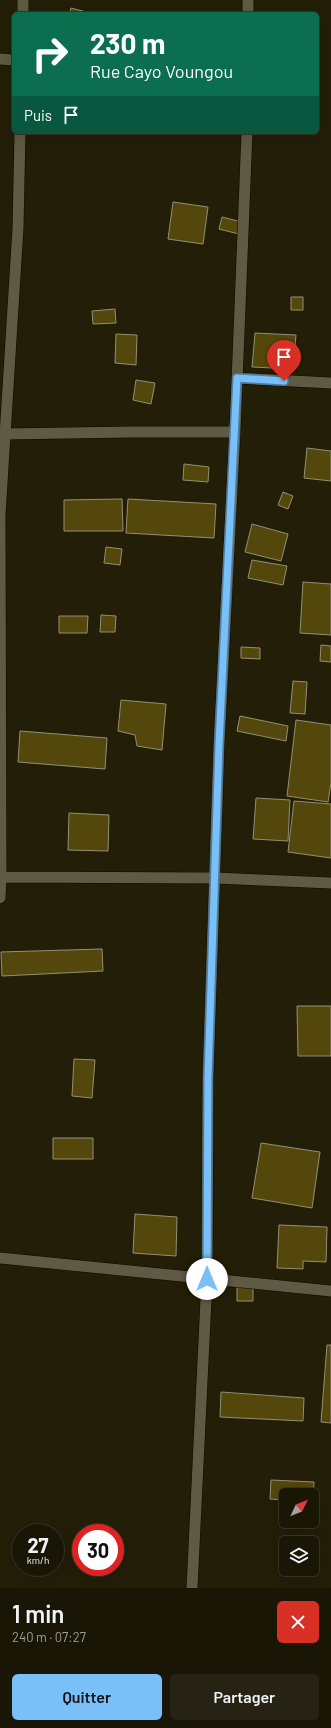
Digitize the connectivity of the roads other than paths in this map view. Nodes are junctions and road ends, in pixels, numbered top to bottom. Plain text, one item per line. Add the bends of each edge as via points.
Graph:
1 (23, 0) edge
2 (248, 0) edge
3 (23, 12) edge
4 (248, 12) edge
5 (0, 59) edge
6 (12, 60) edge
7 (20, 134) edge
8 (247, 134) edge
9 (237, 378) junction
10 (331, 384) edge
11 (235, 432) junction
12 (4, 434) junction
13 (0, 515) edge
14 (1, 877) edge
15 (215, 878) junction
16 (331, 883) edge
17 (0, 898) edge
18 (0, 1258) edge
19 (207, 1279) junction
20 (331, 1291) edge
21 (192, 1588) edge

1 - 3 street
2 - 4 street
5 - 6 street
7 - 12 street via 18,228
8 - 9 street
9 - 10 street
9 - 11 street
11 - 12 street
11 - 15 street via 223,633
12 - 13 street
13 - 14 street
14 - 15 street
14 - 17 street
15 - 16 street
15 - 19 street via 208,1076
18 - 19 street
19 - 20 street
19 - 21 street

